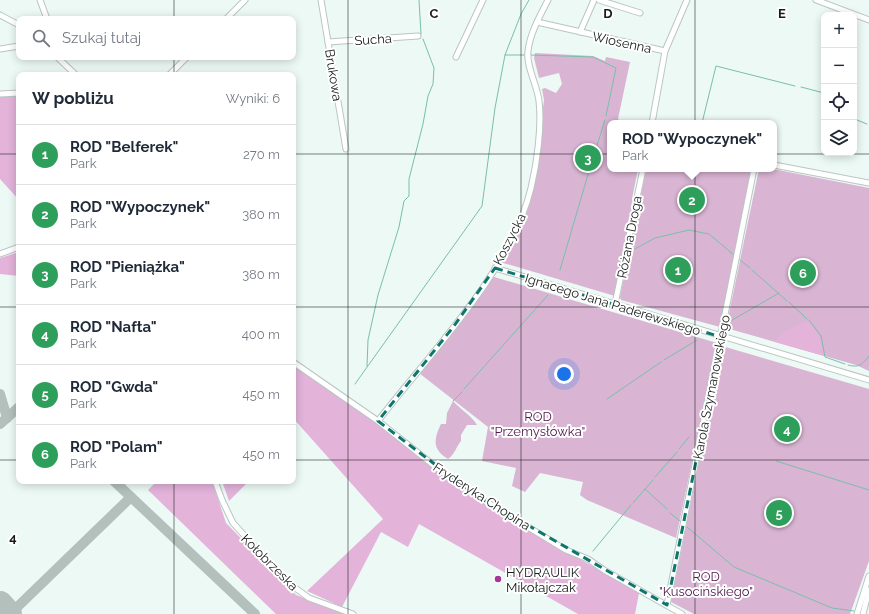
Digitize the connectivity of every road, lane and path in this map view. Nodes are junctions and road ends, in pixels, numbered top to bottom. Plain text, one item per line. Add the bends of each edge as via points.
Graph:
1 (40, 0) edge
2 (245, 0) edge
3 (321, 0) edge
4 (483, 0) edge
5 (548, 0) edge
6 (594, 0) edge
7 (599, 0) edge
8 (687, 0) edge
9 (816, 0) edge
10 (640, 13) dead end
11 (0, 15) edge
12 (46, 16) edge
13 (229, 16) edge
14 (869, 20) edge
15 (537, 22) junction
16 (16, 23) edge
17 (580, 32) junction
18 (418, 36) dead end
19 (328, 42) junction
20 (16, 47) edge
21 (0, 50) edge
22 (665, 51) junction
23 (456, 57) dead end
24 (60, 60) edge
25 (184, 60) edge
26 (73, 72) edge
27 (172, 72) edge
28 (16, 93) edge
29 (0, 94) edge
30 (653, 120) edge
31 (346, 149) dead end
32 (777, 166) edge
33 (642, 172) edge
34 (753, 172) edge
35 (869, 183) edge
36 (16, 248) edge
37 (0, 254) edge
38 (495, 268) junction
39 (615, 304) junction
40 (721, 336) junction
41 (296, 364) edge
42 (869, 380) edge
43 (378, 421) junction
44 (217, 484) edge
45 (869, 576) edge
46 (869, 590) edge
47 (667, 605) junction
48 (353, 614) edge
49 (682, 614) edge
50 (857, 614) edge
51 (863, 614) edge

1 - 12 street
2 - 13 street
3 - 19 street, Brukowa
4 - 23 street
5 - 15 street, Koszycka
6 - 17 street, Wiosenna
7 - 10 street
8 - 22 street
9 - 14 street
11 - 16 street
15 - 17 street, Wiosenna
15 - 38 street, Koszycka via 528,52 539,101 531,187 521,220
17 - 22 street, Wiosenna
18 - 19 street, Sucha
19 - 31 street, Brukowa
20 - 21 street
22 - 30 street
24 - 26 street
25 - 27 street
28 - 29 street
32 - 35 street
33 - 39 street, Różana Droga
34 - 40 street, Karola Szymanowskiego
36 - 37 street
38 - 39 street, Ignacego Jana Paderewskiego
38 - 43 street, Koszycka via 454,326
39 - 40 street, Ignacego Jana Paderewskiego
40 - 42 street, Ignacego Jana Paderewskiego
40 - 47 street, Karola Szymanowskiego
41 - 43 street, Fryderyka Chopina
43 - 47 street, Fryderyka Chopina via 475,495 566,550 588,559
44 - 48 street, Kołobrzeska via 233,523 287,582 309,598
45 - 50 street
46 - 51 street
47 - 49 street, Fryderyka Chopina

